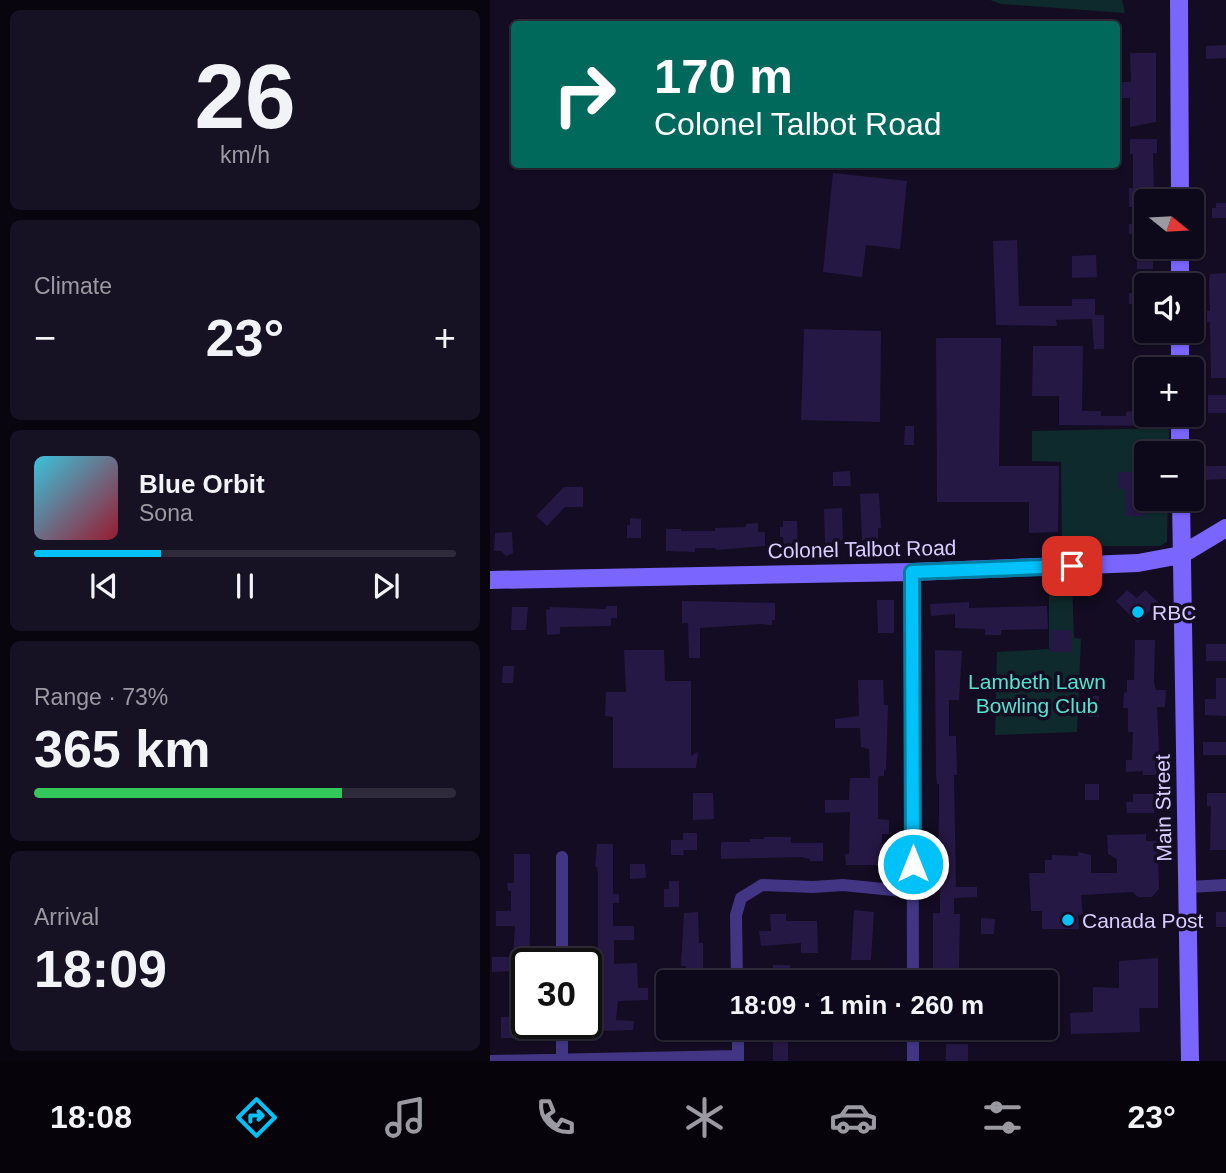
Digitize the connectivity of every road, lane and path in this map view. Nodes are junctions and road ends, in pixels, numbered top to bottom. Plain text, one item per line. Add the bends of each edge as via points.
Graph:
1 (1179, 0) edge
2 (1180, 189) edge
3 (1181, 511) edge
4 (1226, 528) edge
5 (1181, 555) junction
6 (912, 572) junction
7 (490, 580) edge
8 (562, 857) dead end
9 (1226, 885) edge
10 (1188, 887) junction
11 (913, 892) junction
12 (562, 948) edge
13 (737, 970) edge
14 (913, 970) edge
15 (562, 1039) edge
16 (737, 1040) edge
17 (913, 1040) edge
18 (738, 1058) edge
19 (562, 1060) edge
20 (490, 1061) edge
21 (913, 1061) edge
22 (1190, 1061) edge

1 - 2 main road
3 - 5 main road, Main Street
4 - 5 main road, Colonel Talbot Road
5 - 6 main road, Colonel Talbot Road via 1138,563
5 - 10 main road, Main Street
6 - 7 main road, Colonel Talbot Road
6 - 11 street
8 - 12 street
9 - 10 street
10 - 22 main road, Main Street
11 - 13 street via 762,885 741,898 736,915
11 - 14 street
15 - 19 street
16 - 18 street
17 - 21 street
18 - 19 street
19 - 20 street

